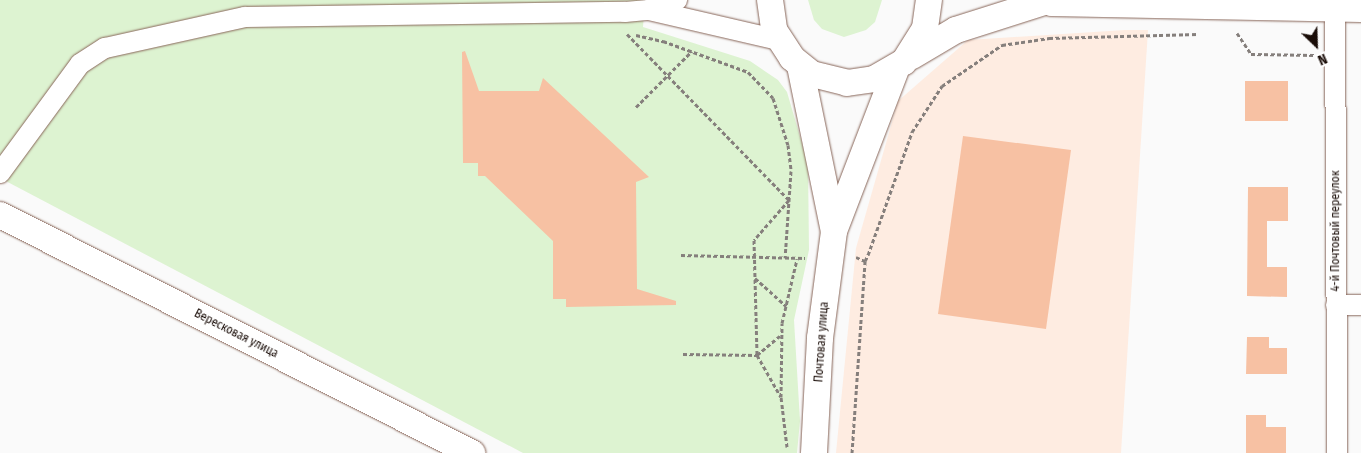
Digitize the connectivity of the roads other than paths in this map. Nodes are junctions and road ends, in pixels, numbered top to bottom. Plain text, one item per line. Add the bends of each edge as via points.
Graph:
1 (677, 0) edge
2 (770, 0) edge
3 (929, 0) edge
4 (1042, 1) edge
5 (1335, 9) junction
6 (1361, 9) edge
7 (649, 10) junction
8 (779, 40) junction
9 (901, 64) junction
10 (800, 66) junction
11 (0, 173) edge
12 (0, 215) edge
13 (834, 231) junction
14 (1336, 305) junction
15 (1361, 305) edge
16 (472, 453) edge
17 (814, 453) edge
18 (1337, 453) edge

1 - 7 street
2 - 8 street via 771,19
3 - 9 street, Почтовая улица via 925,28
4 - 5 street
4 - 9 street via 956,30
5 - 6 street
5 - 14 street, 4-й Почтовый переулок
7 - 8 street
7 - 11 street via 245,17 105,48 80,64
8 - 10 street
9 - 10 street via 874,79 847,83 821,78
9 - 13 street, Почтовая улица
10 - 13 street, Почтовая улица
12 - 16 street, Вересковая улица
13 - 17 street, Почтовая улица via 820,338
14 - 15 street
14 - 18 street, 4-й Почтовый переулок

